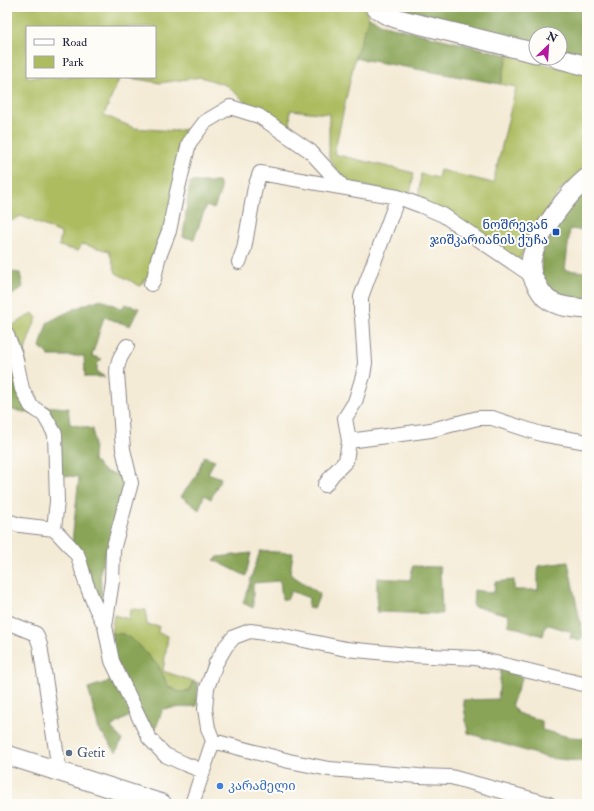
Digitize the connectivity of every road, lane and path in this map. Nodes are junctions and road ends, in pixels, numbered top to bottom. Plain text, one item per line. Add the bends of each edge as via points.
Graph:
1 (375, 7) edge
2 (528, 51) edge
3 (568, 61) edge
4 (587, 66) edge
5 (587, 178) edge
6 (343, 187) junction
7 (398, 197) junction
8 (239, 262) dead end
9 (531, 275) junction
10 (151, 284) dead end
11 (587, 309) edge
12 (7, 335) edge
13 (127, 346) dead end
14 (349, 441) junction
15 (587, 442) edge
16 (325, 485) dead end
17 (7, 521) edge
18 (54, 529) junction
19 (7, 622) edge
20 (105, 626) junction
21 (587, 685) edge
22 (213, 741) junction
23 (7, 755) edge
24 (58, 771) junction
25 (203, 771) junction
26 (162, 804) edge
27 (192, 804) edge
28 (549, 804) edge

1 - 2 main road via 398,19
3 - 4 main road
5 - 9 main road via 559,207 547,226 535,247
6 - 7 street
6 - 8 street via 260,173 255,187 244,250
6 - 10 street via 310,151 259,116 230,107 205,122 189,143 169,231
7 - 9 street via 442,215
7 - 14 street via 361,297 365,363 355,402 345,418
9 - 11 main road via 546,298 556,304
12 - 18 street via 15,355 22,389 31,406 44,415 55,434 57,501
13 - 20 street via 117,369 123,449 131,483 113,550 112,581
14 - 15 street via 431,430 478,418 492,418 541,434
14 - 16 street via 346,461
17 - 18 street
18 - 20 street via 78,556 86,583
19 - 24 street via 36,634 40,645
20 - 25 street via 112,661 149,738 164,755
21 - 22 street via 475,658 346,650 250,630 234,637 226,646 216,663 207,688 205,709
22 - 25 street
22 - 28 street via 329,769 451,777
23 - 24 main road
24 - 26 main road
25 - 27 street

